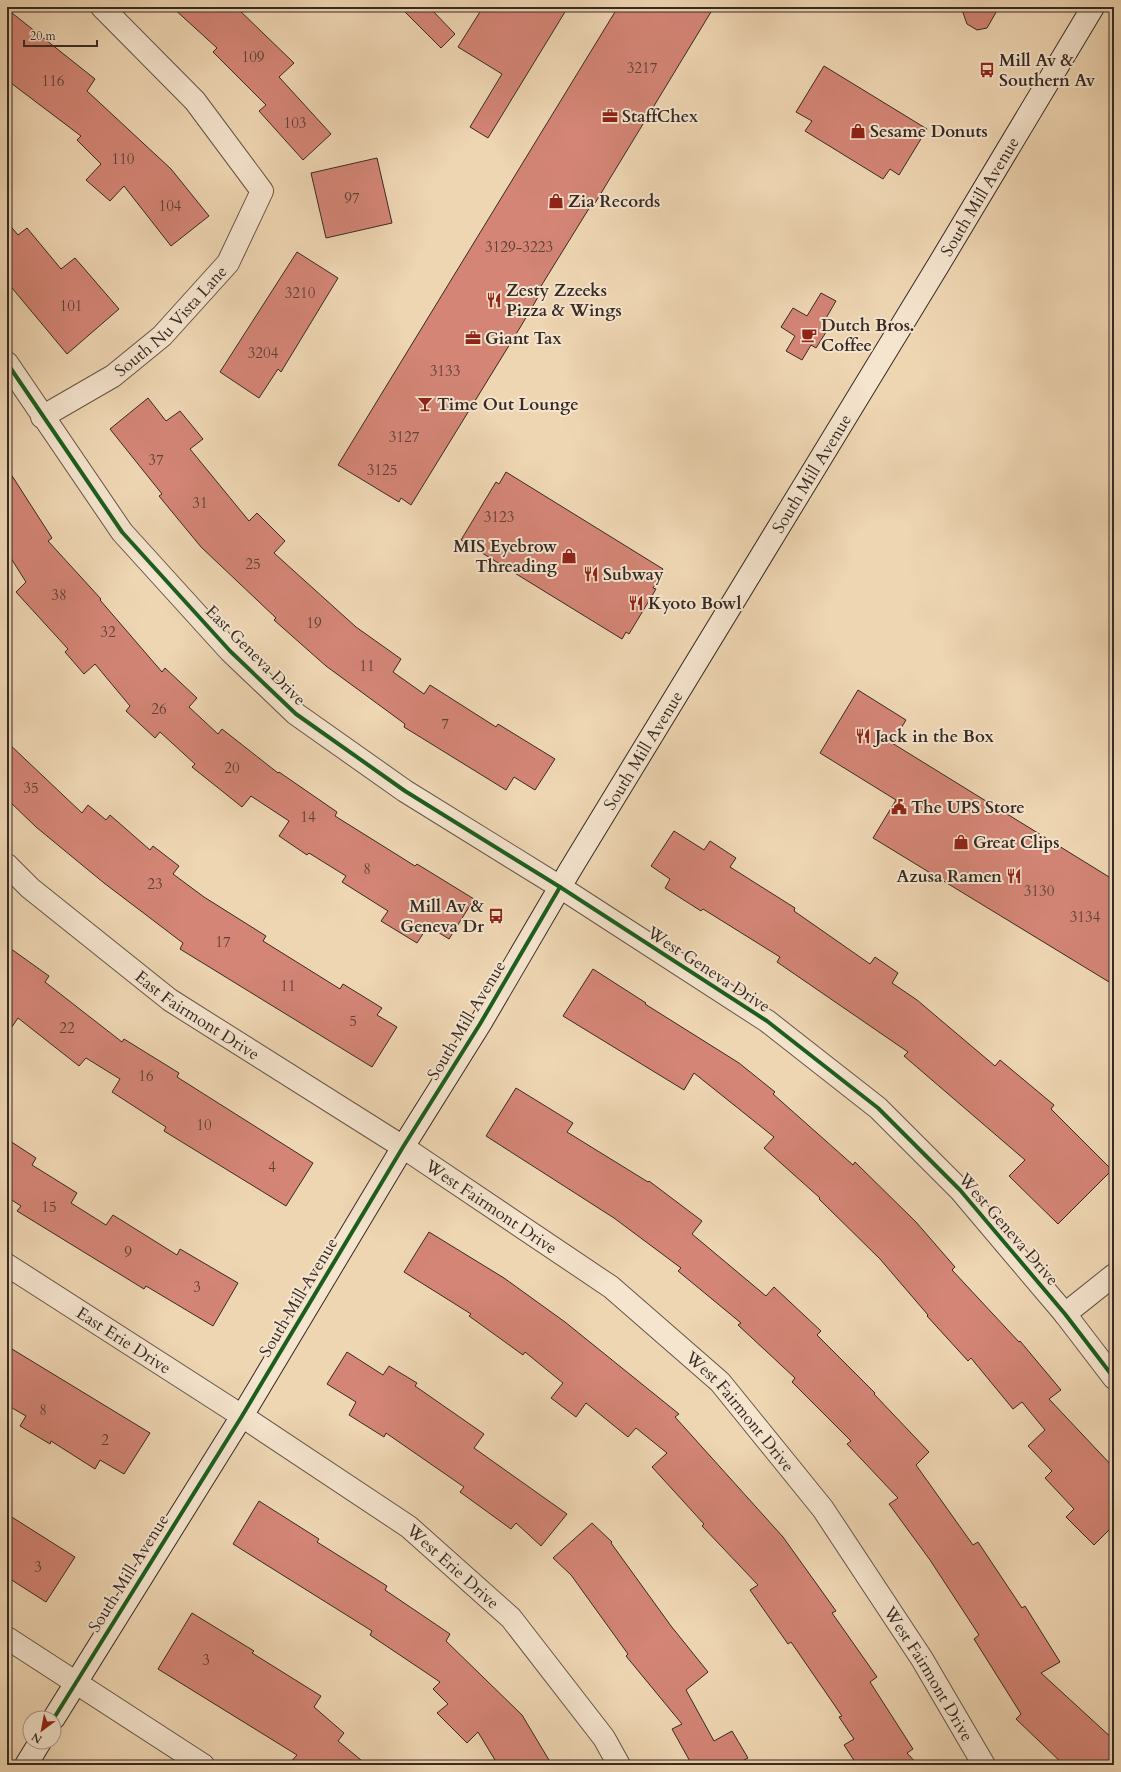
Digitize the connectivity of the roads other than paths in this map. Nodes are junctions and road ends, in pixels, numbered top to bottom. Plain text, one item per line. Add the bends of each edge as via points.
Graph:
1 (102, 7) edge
2 (1093, 7) edge
3 (7, 363) edge
4 (42, 417) junction
5 (7, 865) edge
6 (560, 887) junction
7 (403, 1147) junction
8 (7, 1265) edge
9 (1114, 1275) edge
10 (1065, 1314) junction
11 (1114, 1378) edge
12 (242, 1416) junction
13 (7, 1638) edge
14 (75, 1682) junction
15 (59, 1710) edge
16 (35, 1750) edge
17 (26, 1765) edge
18 (203, 1765) edge
19 (619, 1765) edge
20 (984, 1765) edge

1 - 4 street, South Nu Vista Lane via 195,102 262,191 228,263 162,336 113,376
2 - 6 street, South Mill Avenue
3 - 4 street, East Geneva Drive
4 - 6 street, East Geneva Drive via 122,532 230,650 296,714 405,791
5 - 7 street, East Fairmont Drive via 30,888 170,1000
6 - 7 street, South Mill Avenue via 480,1024
6 - 10 street, West Geneva Drive via 766,1021 878,1108 960,1190
7 - 12 street, South Mill Avenue
7 - 20 street, West Fairmont Drive via 611,1287 720,1382 823,1509 922,1659
8 - 12 street, East Erie Drive
9 - 10 street
10 - 11 street, West Geneva Drive
12 - 14 street, South Mill Avenue
12 - 19 street, West Erie Drive via 409,1527 511,1618 604,1738
13 - 14 street
14 - 15 street, South Mill Avenue
14 - 18 street
16 - 17 street

